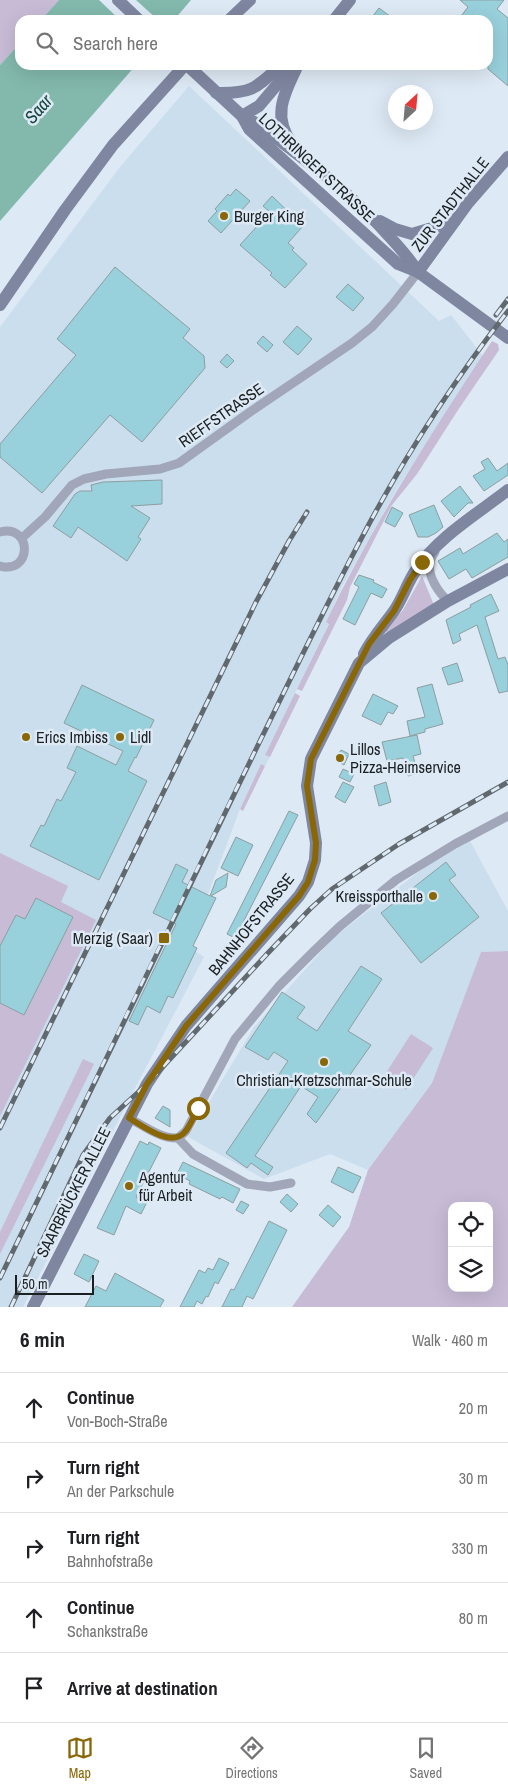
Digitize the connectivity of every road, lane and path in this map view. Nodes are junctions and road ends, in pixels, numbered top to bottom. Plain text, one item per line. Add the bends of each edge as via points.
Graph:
1 (118, 0) edge
2 (250, 0) edge
3 (339, 0) edge
4 (350, 0) edge
5 (134, 15) edge
6 (234, 15) edge
7 (328, 15) edge
8 (338, 15) edge
9 (181, 70) edge
10 (191, 70) edge
11 (276, 70) edge
12 (290, 70) edge
13 (296, 70) edge
14 (212, 89) junction
15 (242, 116) junction
16 (300, 155) junction
17 (508, 157) edge
18 (369, 215) junction
19 (455, 221) junction
20 (418, 272) junction
21 (0, 306) edge
22 (508, 338) edge
23 (508, 490) edge
24 (0, 532) edge
25 (22, 538) junction
26 (446, 538) junction
27 (1, 568) edge
28 (508, 570) edge
29 (448, 601) junction
30 (360, 663) junction
31 (508, 816) edge
32 (129, 1118) junction
33 (178, 1138) junction
34 (291, 1183) dead end
35 (33, 1307) edge

1 - 5 street
2 - 6 street
3 - 7 street
4 - 8 street
9 - 21 street via 113,144
10 - 14 street
11 - 14 street via 261,84 242,93
12 - 15 street via 259,106
13 - 16 street via 282,100 280,115 283,131
14 - 15 street
15 - 16 street, LOTHRINGER STRASSE
15 - 20 street, LOTHRINGER STRASSE via 249,129 398,264
16 - 18 street, LOTHRINGER STRASSE
17 - 19 street, ZUR STADTHALLE
18 - 19 street via 412,234
18 - 20 street, LOTHRINGER STRASSE via 407,255
19 - 20 street, ZUR STADTHALLE
20 - 22 street, LOTHRINGER STRASSE
20 - 25 street, RIEFFSTRASSE via 372,327 352,343 178,463 160,469 84,478 72,485
23 - 26 street
24 - 25 street via 7,530
25 - 27 street via 25,548 22,558 14,566
26 - 29 street via 436,550 430,572 440,594
26 - 30 street via 415,571 400,601 369,644
28 - 29 street, BAHNHOFSTRASSE
29 - 30 street, BAHNHOFSTRASSE via 389,638
30 - 32 street, BAHNHOFSTRASSE via 311,759 307,786 316,843 308,882 186,1026 147,1084
31 - 33 street via 396,880 338,927 273,993 236,1039 186,1131
32 - 33 street via 163,1136
32 - 35 street, SAARBRÜCKER ALLEE
33 - 34 street via 194,1154 247,1184 270,1187

